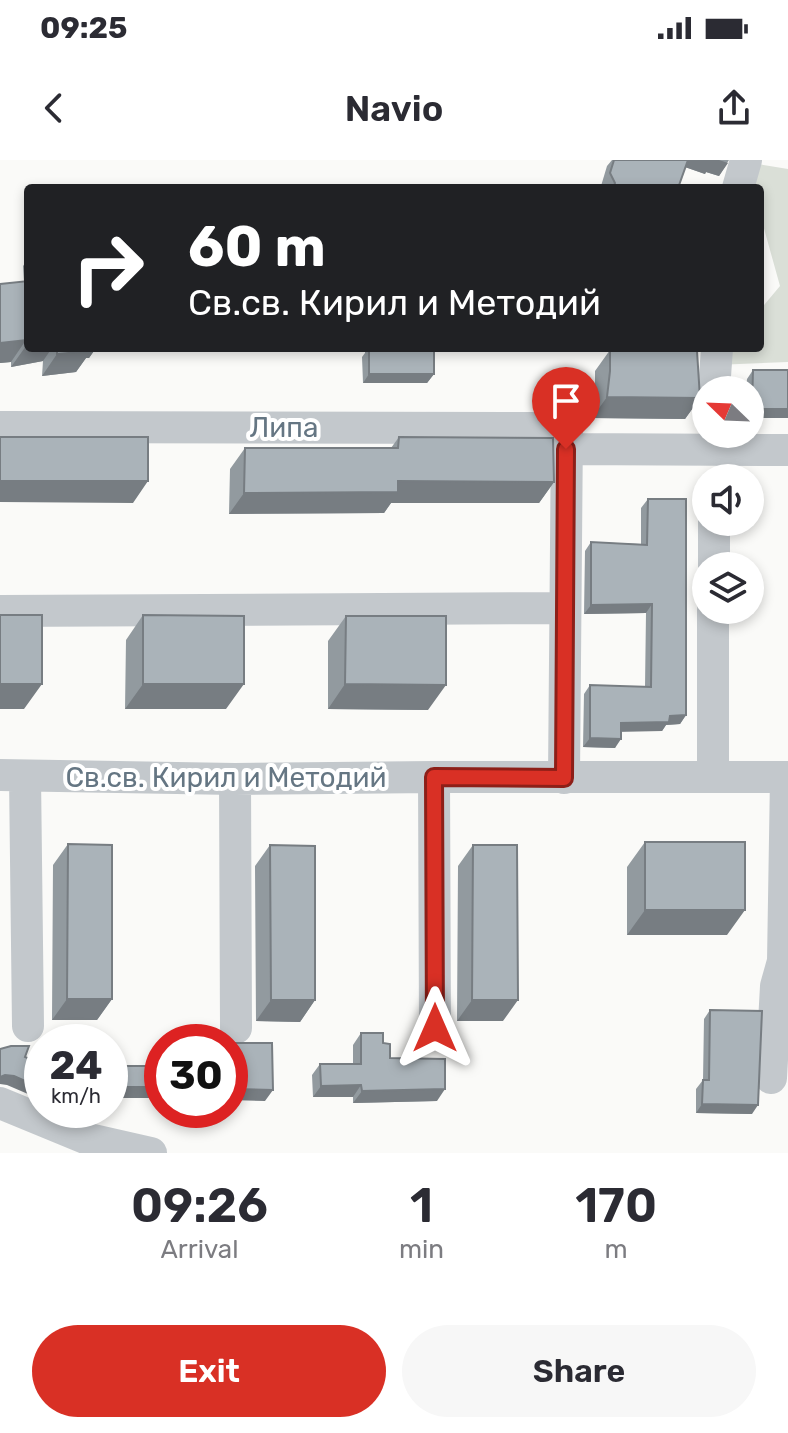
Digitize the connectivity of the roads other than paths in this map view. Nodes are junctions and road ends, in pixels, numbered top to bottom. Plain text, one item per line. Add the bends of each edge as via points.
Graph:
1 (746, 160) edge
2 (739, 184) edge
3 (717, 352) edge
4 (715, 376) edge
5 (0, 427) edge
6 (566, 439) junction
7 (788, 450) edge
8 (714, 454) edge
9 (565, 608) junction
10 (0, 611) edge
11 (713, 624) edge
12 (12, 776) edge
13 (434, 777) junction
14 (713, 777) junction
15 (787, 777) edge
16 (564, 778) junction
17 (235, 779) junction
18 (786, 961) edge
19 (28, 1024) edge
20 (236, 1024) edge
21 (435, 1028) dead end
22 (771, 1078) dead end
23 (0, 1103) edge
24 (151, 1153) edge

1 - 2 street
3 - 4 street
5 - 6 street, Липа
6 - 8 street, Липа
6 - 9 street
7 - 8 street, Липа
9 - 10 street
9 - 16 street
11 - 14 street
12 - 17 street, Св.св. Кирил и Методий
12 - 19 street
13 - 16 street, Св.св. Кирил и Методий
13 - 17 street, Св.св. Кирил и Методий
13 - 21 street
14 - 15 street, Св.св. Кирил и Методий
14 - 16 street, Св.св. Кирил и Методий
15 - 18 street
17 - 20 street
18 - 22 street via 776,986
23 - 24 street via 85,1138

